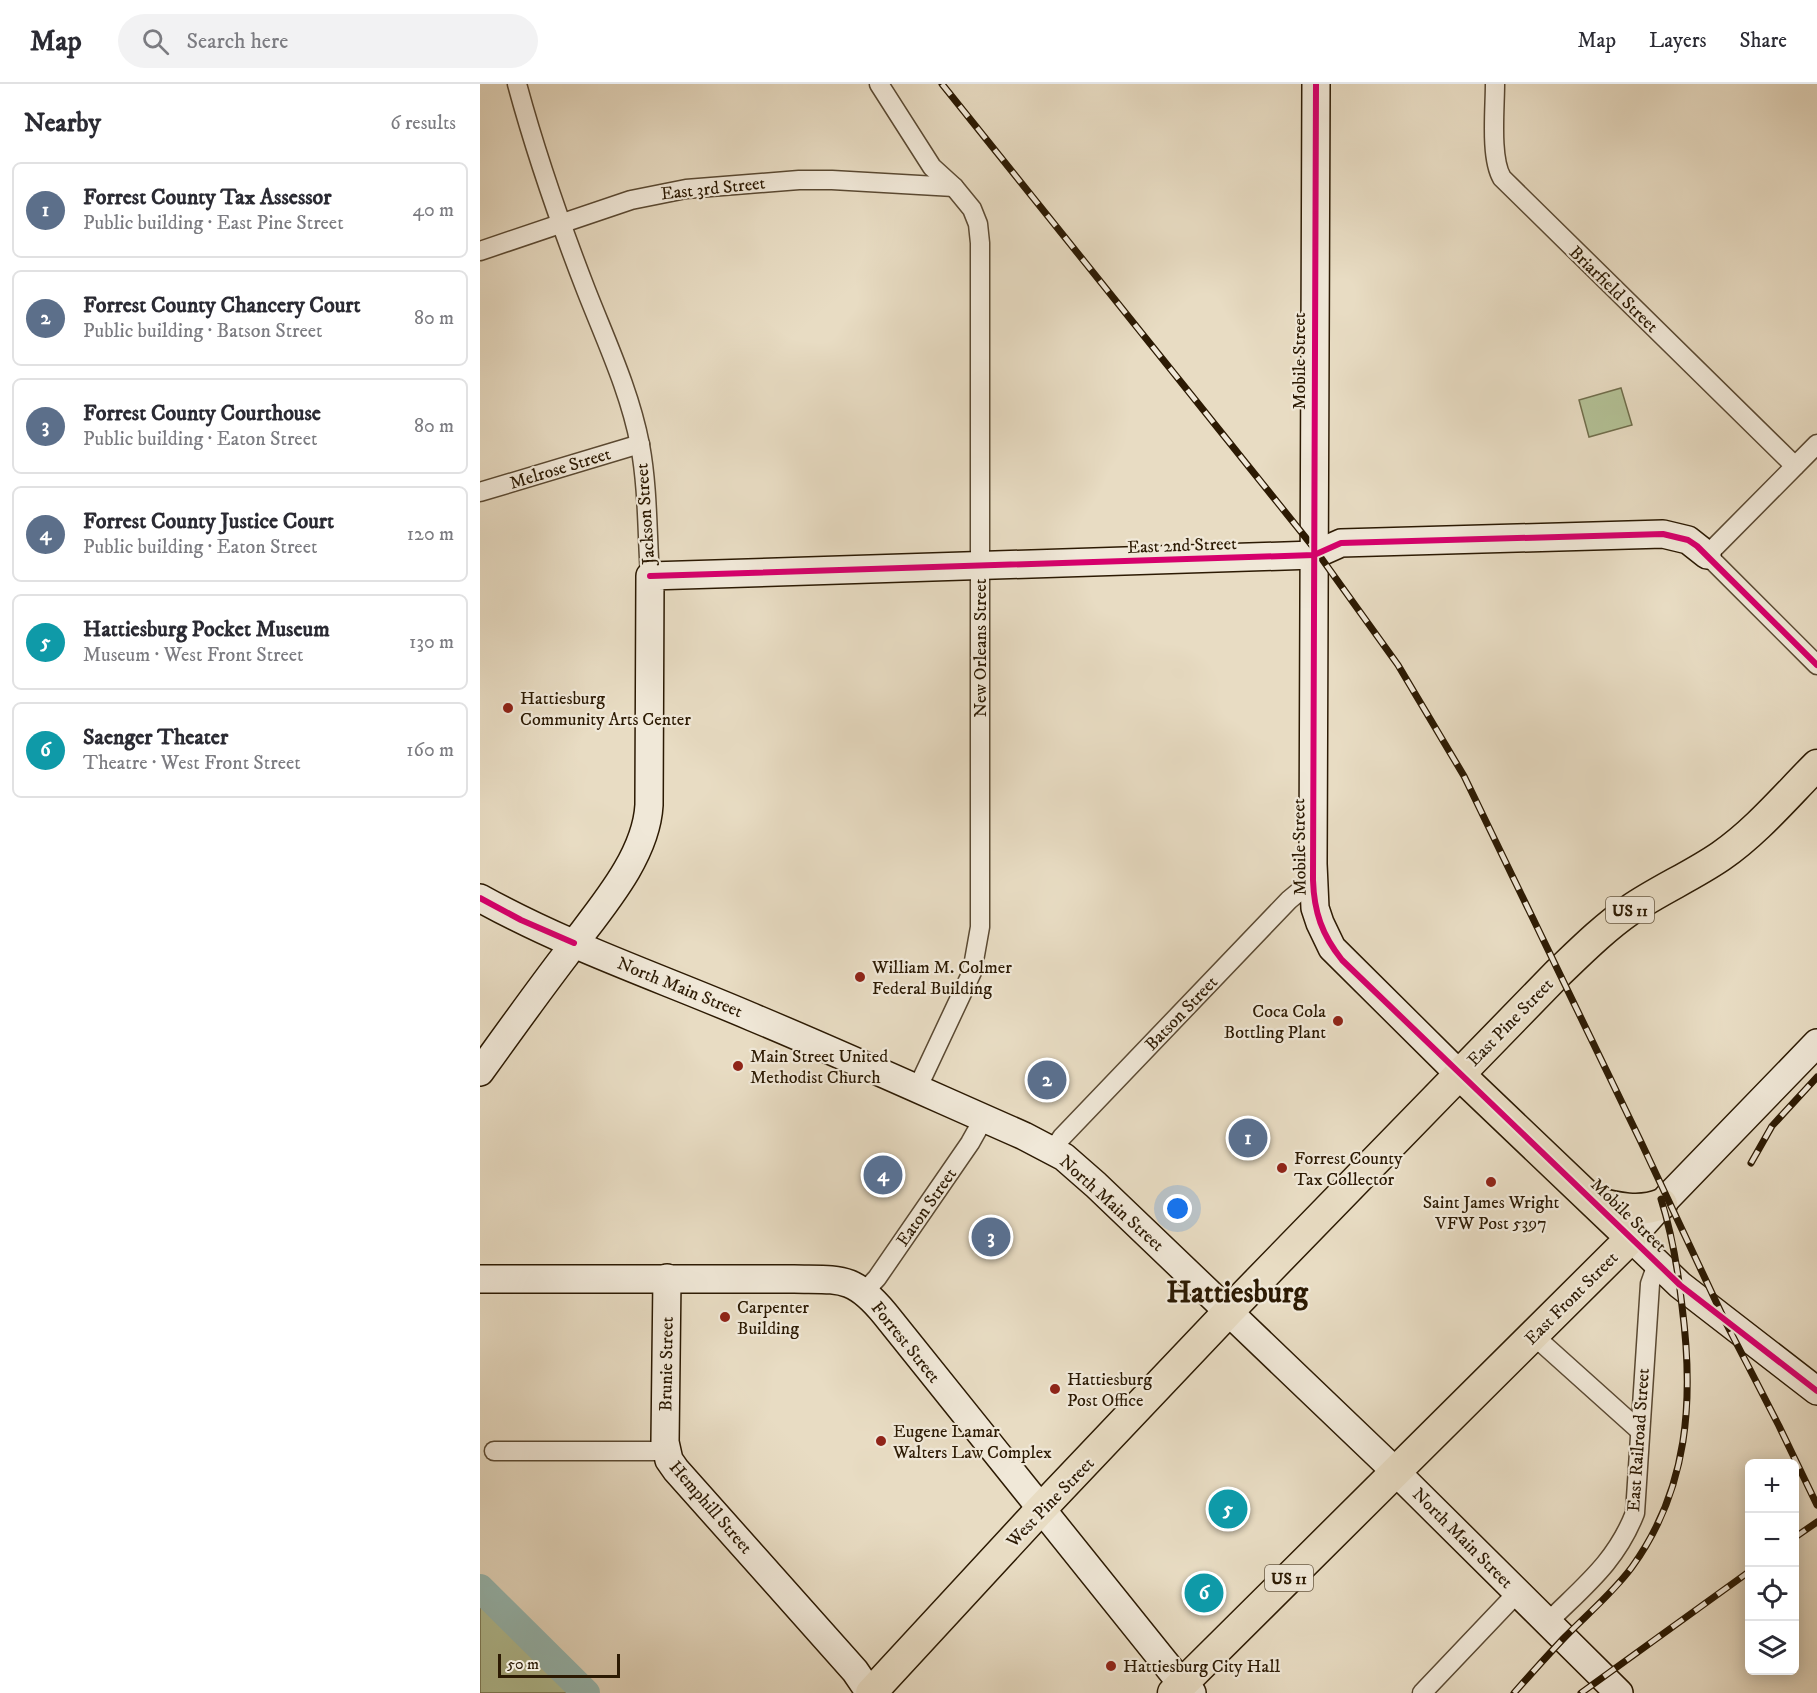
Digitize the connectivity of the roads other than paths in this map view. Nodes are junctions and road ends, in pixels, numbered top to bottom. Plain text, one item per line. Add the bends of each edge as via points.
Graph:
1 (517, 84) edge
2 (879, 84) edge
3 (1316, 84) edge
4 (1495, 84) edge
5 (954, 187) junction
6 (561, 224) junction
7 (480, 251) edge
8 (640, 444) junction
9 (1817, 444) edge
10 (1795, 466) junction
11 (480, 492) edge
12 (1314, 555) junction
13 (1707, 555) junction
14 (980, 566) junction
15 (650, 576) junction
16 (1817, 665) edge
17 (1817, 765) edge
18 (1313, 880) junction
19 (480, 898) edge
20 (574, 943) junction
21 (1817, 1043) edge
22 (480, 1072) edge
23 (1459, 1074) junction
24 (918, 1089) junction
25 (984, 1118) junction
26 (1053, 1150) junction
27 (1594, 1202) junction
28 (1662, 1204) junction
29 (1631, 1238) junction
30 (1657, 1264) junction
31 (667, 1278) junction
32 (480, 1279) edge
33 (864, 1292) junction
34 (1229, 1311) junction
35 (1533, 1335) junction
36 (1817, 1391) edge
37 (1640, 1431) junction
38 (494, 1451) dead end
39 (666, 1451) junction
40 (1396, 1472) junction
41 (1041, 1509) junction
42 (1518, 1592) junction
43 (1548, 1622) junction
44 (1183, 1690) edge
45 (871, 1693) edge
46 (1422, 1693) edge
47 (1619, 1693) edge

1 - 6 street, Jackson Street
2 - 5 street, New Orleans Street via 927,159
3 - 12 street, Mobile Street
4 - 10 street, Briarfield Street via 1495,158 1502,178
5 - 6 street, East 3rd Street via 832,180 732,184 640,198
5 - 14 street, New Orleans Street via 975,216 980,243
6 - 7 street, East 3rd Street
6 - 8 street, Jackson Street via 623,384
8 - 11 street, Melrose Street
8 - 15 street, Jackson Street
9 - 10 street
10 - 13 street
12 - 13 street, East 2nd Street via 1341,543 1662,534 1688,540
12 - 14 street, East 2nd Street
12 - 18 street, Mobile Street
13 - 16 street
14 - 15 street, East 2nd Street
14 - 24 street, New Orleans Street via 978,943 972,972
15 - 20 street, Jackson Street via 648,819 626,871
17 - 23 main road, East Pine Street / US 11 via 1751,832 1720,857 1630,910 1597,936
18 - 23 street, Mobile Street via 1315,908 1332,948
18 - 26 street, Batson Street via 1289,900
19 - 20 street, North Main Street
20 - 22 street, Jackson Street
20 - 24 street, North Main Street
21 - 28 street, East Front Street
23 - 27 main road, Mobile Street
23 - 34 main road, East Pine Street / US 11
24 - 25 street, North Main Street
25 - 26 street, North Main Street
25 - 33 street, Eaton Street
26 - 34 street, North Main Street via 1089,1178
27 - 28 main road via 1631,1209
27 - 29 main road, Mobile Street
28 - 29 street, East Front Street
29 - 30 street, Mobile Street
29 - 35 main road, East Front Street / US 11
30 - 36 street, Mobile Street via 1702,1304
30 - 37 street, East Railroad Street via 1650,1284
31 - 32 street, Forrest Street
31 - 33 street, Forrest Street via 844,1281
31 - 39 street, Brunie Street
33 - 41 street, Forrest Street
34 - 40 street, North Main Street
34 - 41 main road, West Pine Street / US 11
35 - 37 street
35 - 40 main road, East Front Street / US 11
37 - 43 street, East Railroad Street via 1636,1506 1630,1527 1609,1562
38 - 39 street, Hemphill Street
39 - 45 street, Hemphill Street via 675,1470
40 - 42 street, North Main Street
40 - 44 main road, US 11
41 - 44 street, Forrest Street
41 - 45 main road, West Pine Street / US 11
42 - 43 street, North Main Street
42 - 46 street
43 - 47 street, North Main Street

